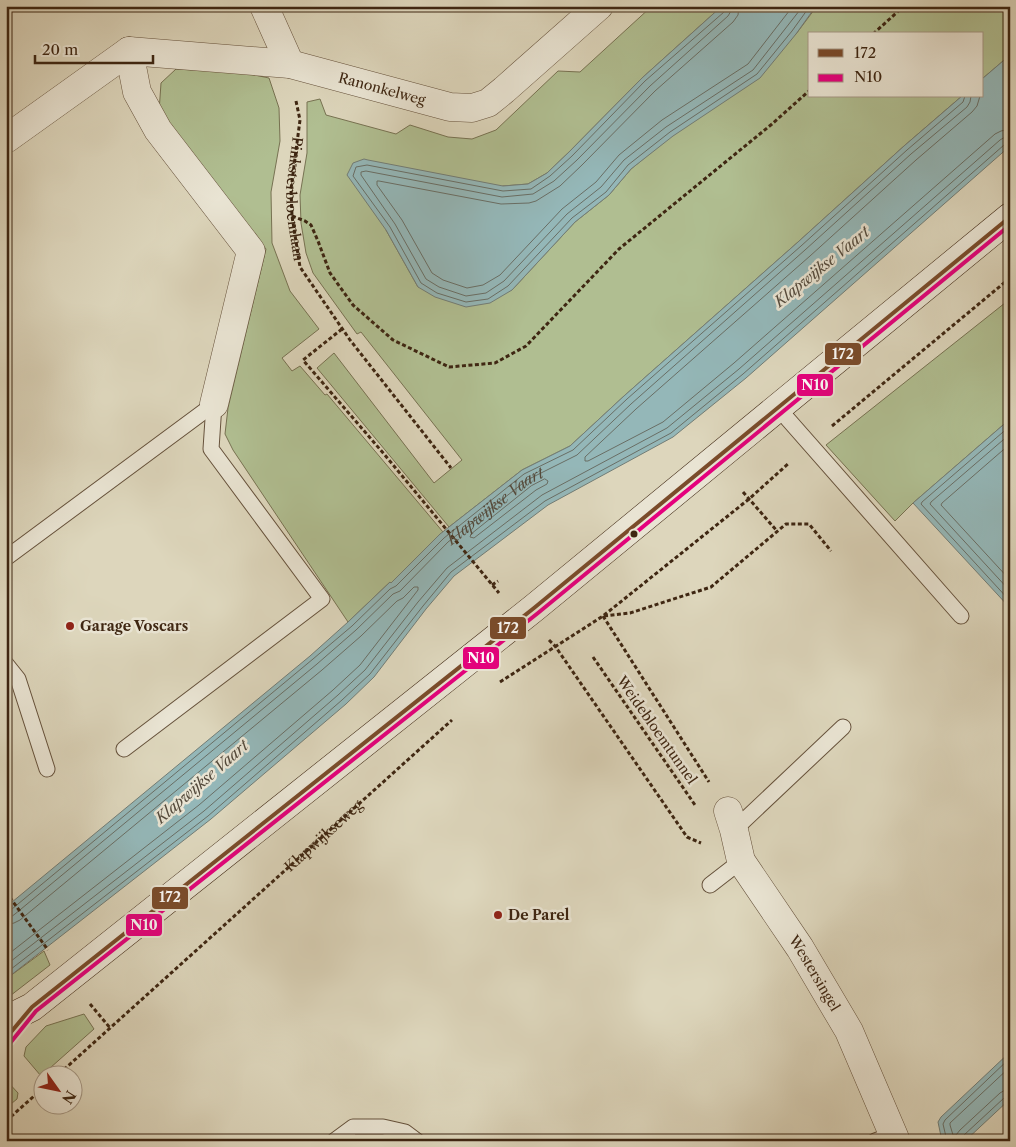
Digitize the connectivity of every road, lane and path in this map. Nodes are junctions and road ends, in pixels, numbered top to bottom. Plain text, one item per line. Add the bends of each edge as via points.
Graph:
1 (264, 6) edge
2 (598, 6) edge
3 (904, 6) edge
4 (875, 32) edge
5 (129, 51) junction
6 (290, 64) junction
7 (808, 92) edge
8 (6, 139) edge
9 (292, 216) junction
10 (1010, 217) edge
11 (342, 328) junction
12 (214, 404) junction
13 (778, 408) junction
14 (451, 468) dead end
15 (743, 492) dead end
16 (776, 531) junction
17 (830, 551) dead end
18 (6, 558) edge
19 (498, 581) dead end
20 (492, 585) junction
21 (603, 616) junction
22 (961, 616) dead end
23 (523, 617) junction
24 (555, 646) junction
25 (593, 657) dead end
26 (6, 664) edge
27 (497, 684) dead end
28 (458, 715) dead end
29 (842, 727) dead end
30 (124, 749) dead end
31 (47, 769) dead end
32 (698, 809) dead end
33 (731, 820) junction
34 (741, 861) junction
35 (710, 885) dead end
36 (6, 892) edge
37 (48, 950) dead end
38 (32, 1007) junction
39 (6, 1020) edge
40 (6, 1038) edge
41 (70, 1064) edge
42 (32, 1098) edge
43 (6, 1121) edge
44 (1010, 1137) edge
45 (888, 1138) edge
46 (334, 1141) edge
47 (417, 1141) edge
48 (1006, 1141) edge

1 - 6 street
2 - 6 street, Ranonkelweg via 488,103 472,108 450,107
3 - 4 path
5 - 6 street, Ranonkelweg
5 - 8 street
5 - 12 street via 137,92 158,130 251,251
6 - 9 path, Pinksterbloemlaan via 300,120 291,189
7 - 9 path via 619,249 526,346 495,363 449,367 393,340 354,305 330,273 311,225
9 - 11 path, Pinksterbloemlaan via 300,267
10 - 13 street
11 - 14 path, Pinksterbloemlaan
11 - 20 path via 303,360
12 - 18 lane
12 - 30 lane via 211,449 322,599
13 - 22 lane
13 - 23 street
15 - 16 path
16 - 17 path via 786,524 809,524
16 - 21 path via 711,587 630,613
19 - 20 path
20 - 23 path
21 - 24 path
21 - 33 path
23 - 24 path
23 - 38 street
24 - 27 path
24 - 34 path via 687,837
25 - 32 path, Weidebloemtunnel
26 - 31 lane via 18,679
28 - 41 path, Klapwijkseweg
29 - 33 lane
33 - 34 street, Westersingel
34 - 35 lane
34 - 45 street, Westersingel via 800,948 849,1031
36 - 37 path
38 - 39 street
38 - 40 street
42 - 43 path
44 - 48 path
46 - 47 lane via 353,1128 383,1127 405,1132

